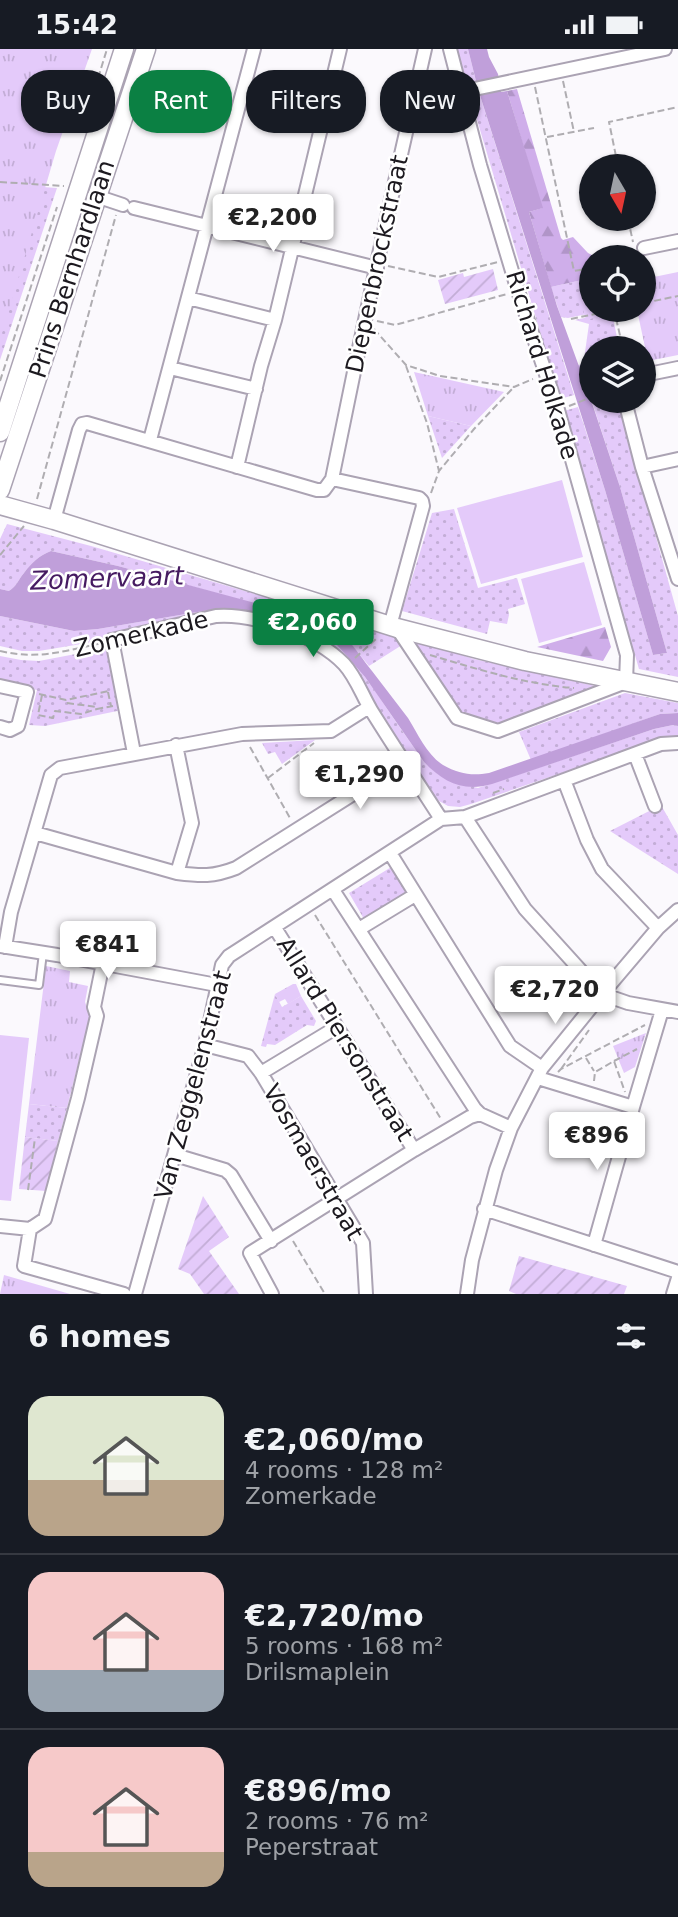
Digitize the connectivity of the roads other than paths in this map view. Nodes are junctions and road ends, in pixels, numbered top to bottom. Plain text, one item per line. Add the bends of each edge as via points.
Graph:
1 (124, 49) edge
2 (146, 49) edge
3 (254, 49) edge
4 (340, 49) edge
5 (425, 49) edge
6 (450, 49) edge
7 (664, 49) edge
8 (455, 70) edge
9 (480, 87) edge
10 (471, 133) edge
11 (96, 197) junction
12 (206, 227) junction
13 (678, 241) edge
14 (656, 246) edge
15 (292, 248) junction
16 (377, 266) junction
17 (188, 298) junction
18 (275, 320) junction
19 (170, 368) junction
20 (678, 368) edge
21 (656, 373) edge
22 (256, 389) junction
23 (628, 413) edge
24 (0, 432) edge
25 (150, 440) junction
26 (678, 459) edge
27 (237, 467) junction
28 (642, 467) junction
29 (332, 479) junction
30 (0, 490) edge
31 (0, 505) edge
32 (54, 520) junction
33 (675, 562) edge
34 (678, 579) edge
35 (390, 626) junction
36 (626, 682) junction
37 (0, 686) edge
38 (678, 692) edge
39 (369, 707) junction
40 (0, 727) edge
41 (678, 743) edge
42 (176, 745) junction
43 (135, 753) junction
44 (635, 754) junction
45 (404, 762) junction
46 (564, 780) junction
47 (655, 806) dead end
48 (465, 817) junction
49 (442, 819) junction
50 (35, 833) junction
51 (390, 853) junction
52 (177, 873) junction
53 (333, 890) junction
54 (415, 895) junction
55 (678, 910) edge
56 (275, 928) junction
57 (658, 928) junction
58 (359, 929) junction
59 (2, 947) edge
60 (43, 953) junction
61 (103, 963) junction
62 (0, 980) edge
63 (217, 985) junction
64 (602, 994) junction
65 (662, 1010) junction
66 (678, 1012) edge
67 (337, 1027) junction
68 (205, 1045) junction
69 (261, 1073) junction
70 (540, 1073) junction
71 (633, 1107) junction
72 (480, 1114) junction
73 (511, 1128) junction
74 (414, 1150) junction
75 (175, 1155) junction
76 (337, 1198) junction
77 (484, 1209) junction
78 (0, 1226) edge
79 (30, 1229) junction
80 (271, 1241) junction
81 (594, 1245) junction
82 (678, 1272) edge
83 (678, 1278) edge
84 (124, 1294) edge
85 (135, 1294) edge
86 (272, 1294) edge
87 (366, 1294) edge
88 (467, 1294) edge
89 (673, 1294) edge

1 - 24 main road, Prins Bernhardlaan
2 - 11 main road, Prins Bernhardlaan
3 - 12 street
4 - 15 street
5 - 16 street, Diepenbrockstraat
6 - 8 street, Richard Holkade
7 - 9 street
10 - 36 street, Richard Holkade via 627,655
11 - 12 street
11 - 30 main road, Prins Bernhardlaan
12 - 15 street
12 - 17 street
13 - 14 street
15 - 16 street
15 - 18 street
16 - 29 street, Diepenbrockstraat
17 - 18 street
17 - 19 street
18 - 22 street
19 - 22 street
19 - 25 street
20 - 21 street
22 - 27 street
23 - 28 street
25 - 27 street
25 - 32 street via 82,424
26 - 28 street
27 - 29 street via 317,490 324,490
28 - 33 street
29 - 35 street via 419,498 423,504
31 - 32 main road
32 - 35 main road
33 - 34 street
35 - 36 main road
35 - 36 street via 412,650 457,718 498,731
36 - 38 main road
37 - 40 street via 27,692 18,726 10,730
39 - 42 street via 331,731 242,734
39 - 43 street, Zomerkade via 354,677 325,646 247,617 216,616 112,640
39 - 45 street, Zomerkade
41 - 44 street
42 - 43 street
42 - 52 street via 192,823
43 - 50 street via 60,768 51,775
44 - 46 street
44 - 47 street
45 - 49 street, Zomerkade
45 - 52 street via 236,868 219,875
46 - 48 street
46 - 57 street via 602,869
48 - 49 street
48 - 64 street via 525,909
49 - 51 street, Van Zeggelenstraat
50 - 52 street
50 - 59 street
51 - 53 street, Van Zeggelenstraat
51 - 54 street
53 - 56 street, Van Zeggelenstraat
53 - 58 street
54 - 58 street
54 - 70 street via 510,1046
55 - 57 street
56 - 63 street, Van Zeggelenstraat via 229,955
56 - 67 street, Allard Piersonstraat
57 - 64 street
58 - 72 street
59 - 60 street
60 - 61 street
60 - 62 lane via 39,985
61 - 63 street
61 - 79 street via 94,1007 97,1016 45,1219
63 - 68 street, Van Zeggelenstraat
64 - 65 street
64 - 70 street
65 - 66 street
65 - 71 street
67 - 69 street
67 - 74 street, Allard Piersonstraat
68 - 69 street via 248,1056
68 - 75 street, Van Zeggelenstraat
69 - 76 street, Vosmaerstraat
70 - 71 street
70 - 73 street
71 - 81 street
72 - 73 street
72 - 74 street
73 - 77 street
74 - 76 street
75 - 80 street via 231,1175
75 - 85 street, Van Zeggelenstraat
76 - 80 street
76 - 87 street, Vosmaerstraat via 363,1243
77 - 81 street
77 - 88 street
78 - 79 street
79 - 84 street via 24,1266
80 - 86 street via 250,1253
81 - 82 street
83 - 89 street

